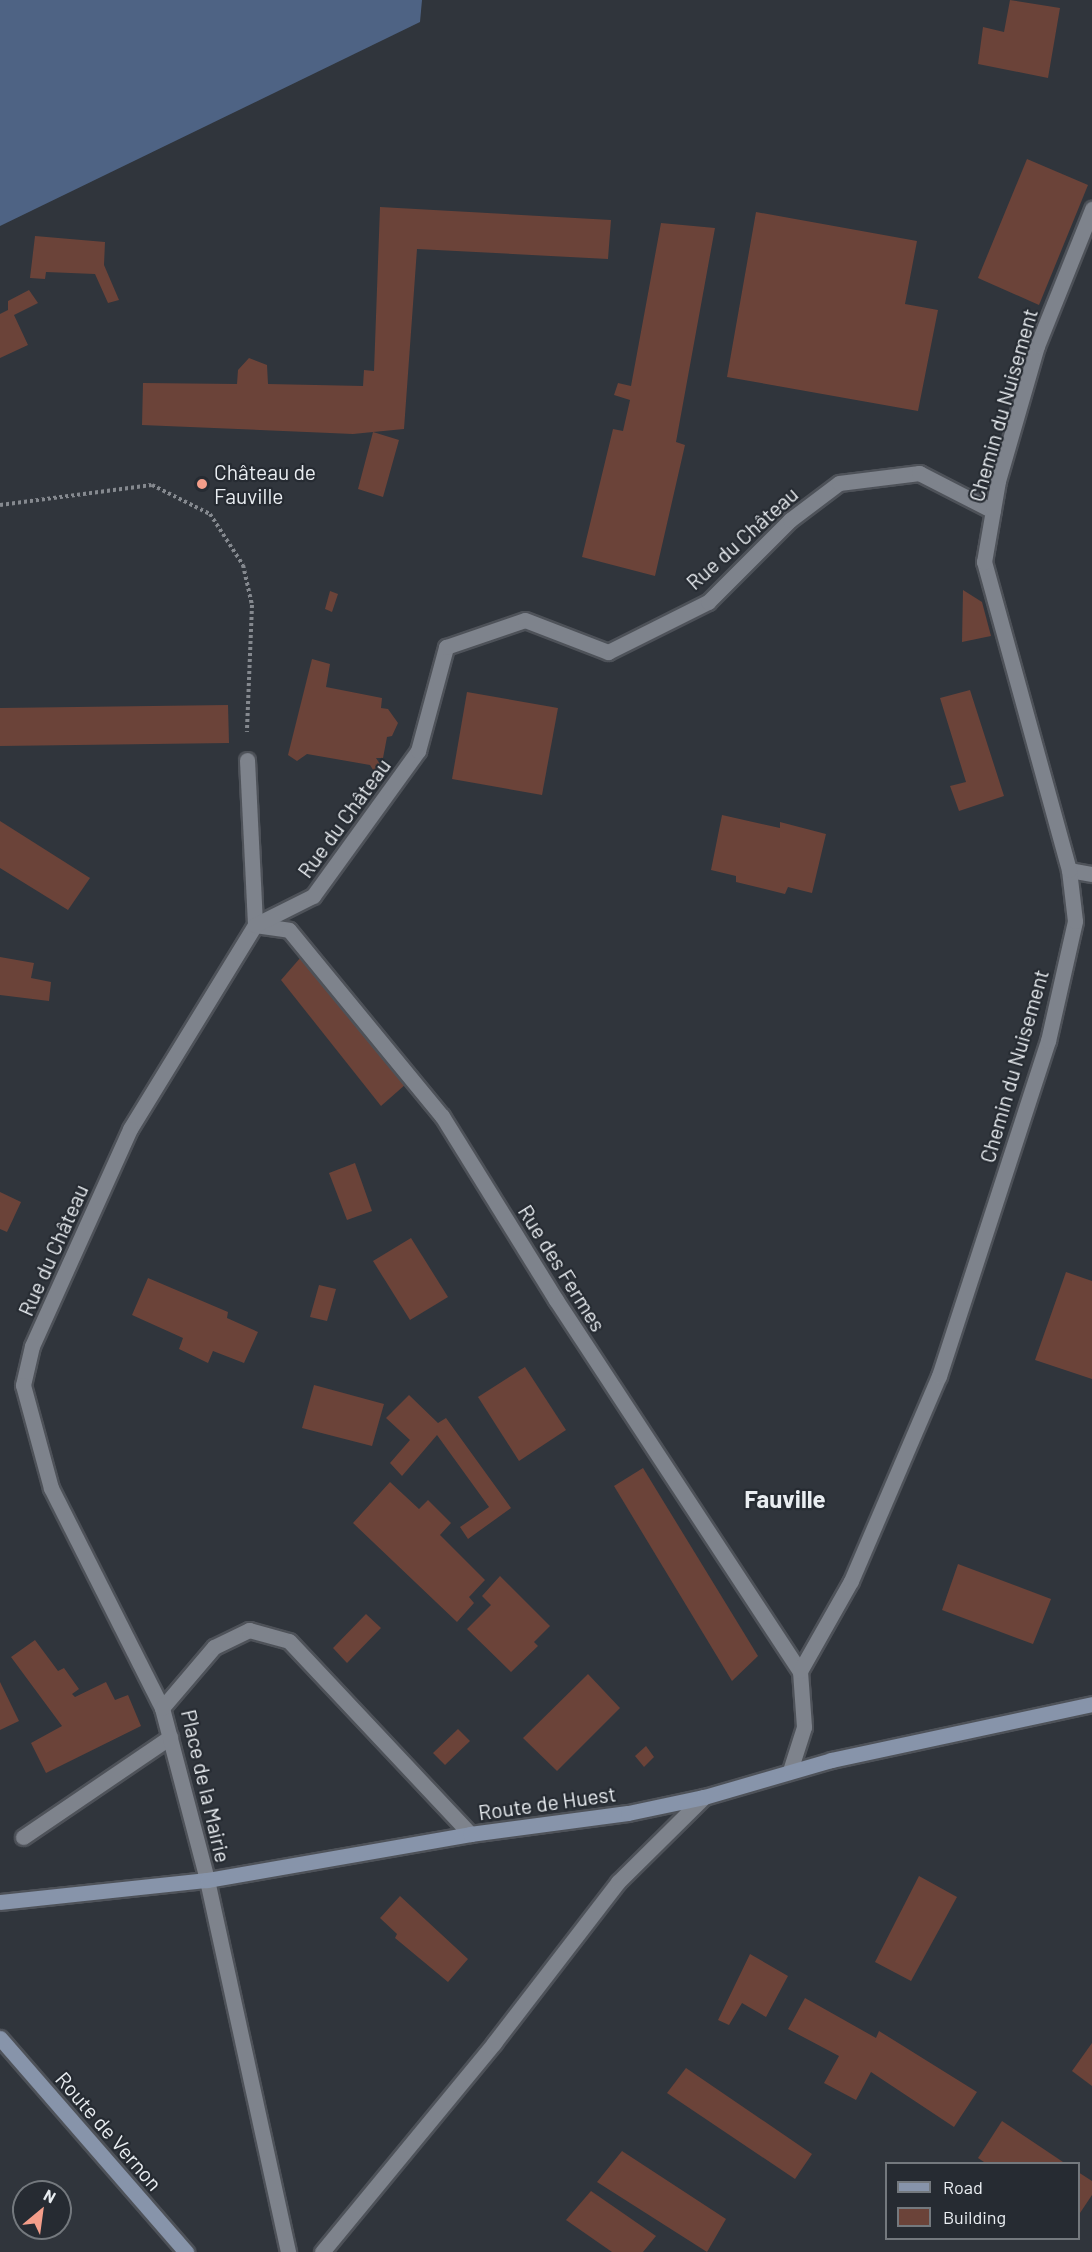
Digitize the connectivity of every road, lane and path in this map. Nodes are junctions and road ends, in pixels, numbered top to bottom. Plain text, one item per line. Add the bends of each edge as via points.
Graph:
1 (1092, 209) edge
2 (0, 505) edge
3 (993, 511) junction
4 (247, 760) joint
5 (1069, 870) junction
6 (1092, 874) edge
7 (255, 926) junction
8 (800, 1671) junction
9 (1092, 1704) edge
10 (162, 1708) junction
11 (170, 1737) junction
12 (790, 1771) junction
13 (704, 1797) junction
14 (470, 1834) junction
15 (23, 1837) dead end
16 (207, 1881) junction
17 (0, 1902) edge
18 (0, 2038) edge
19 (186, 2252) edge
20 (288, 2252) edge
21 (322, 2252) edge

1 - 3 street, Chemin du Nuisement via 1037,346
2 - 4 path via 152,485 210,514 243,565 252,604
3 - 5 street, Chemin du Nuisement via 984,562
3 - 7 street, Rue du Château via 919,473 839,483 790,520 708,602 608,652 525,620 446,647 418,751 313,896
4 - 7 street
5 - 6 street
5 - 8 street, Chemin du Nuisement via 1075,921 1048,1041 942,1365 851,1581
7 - 8 street, Rue des Fermes via 289,930 442,1116 556,1300
7 - 10 street, Rue du Château via 130,1129 32,1346 23,1385 51,1488
8 - 12 street via 804,1727
9 - 12 main road, Route de Huest
10 - 11 street, Place de la Mairie
10 - 14 street, Place de la Mairie via 214,1647 249,1630 289,1641
11 - 15 street
11 - 16 street, Place de la Mairie
12 - 13 main road, Route de Huest
13 - 14 main road, Route de Huest via 628,1813
13 - 21 street via 618,1882 494,2043
14 - 16 main road, Route de Huest
16 - 17 main road, Route de Huest
16 - 20 street, Place de la Mairie
18 - 19 main road, Route de Vernon

